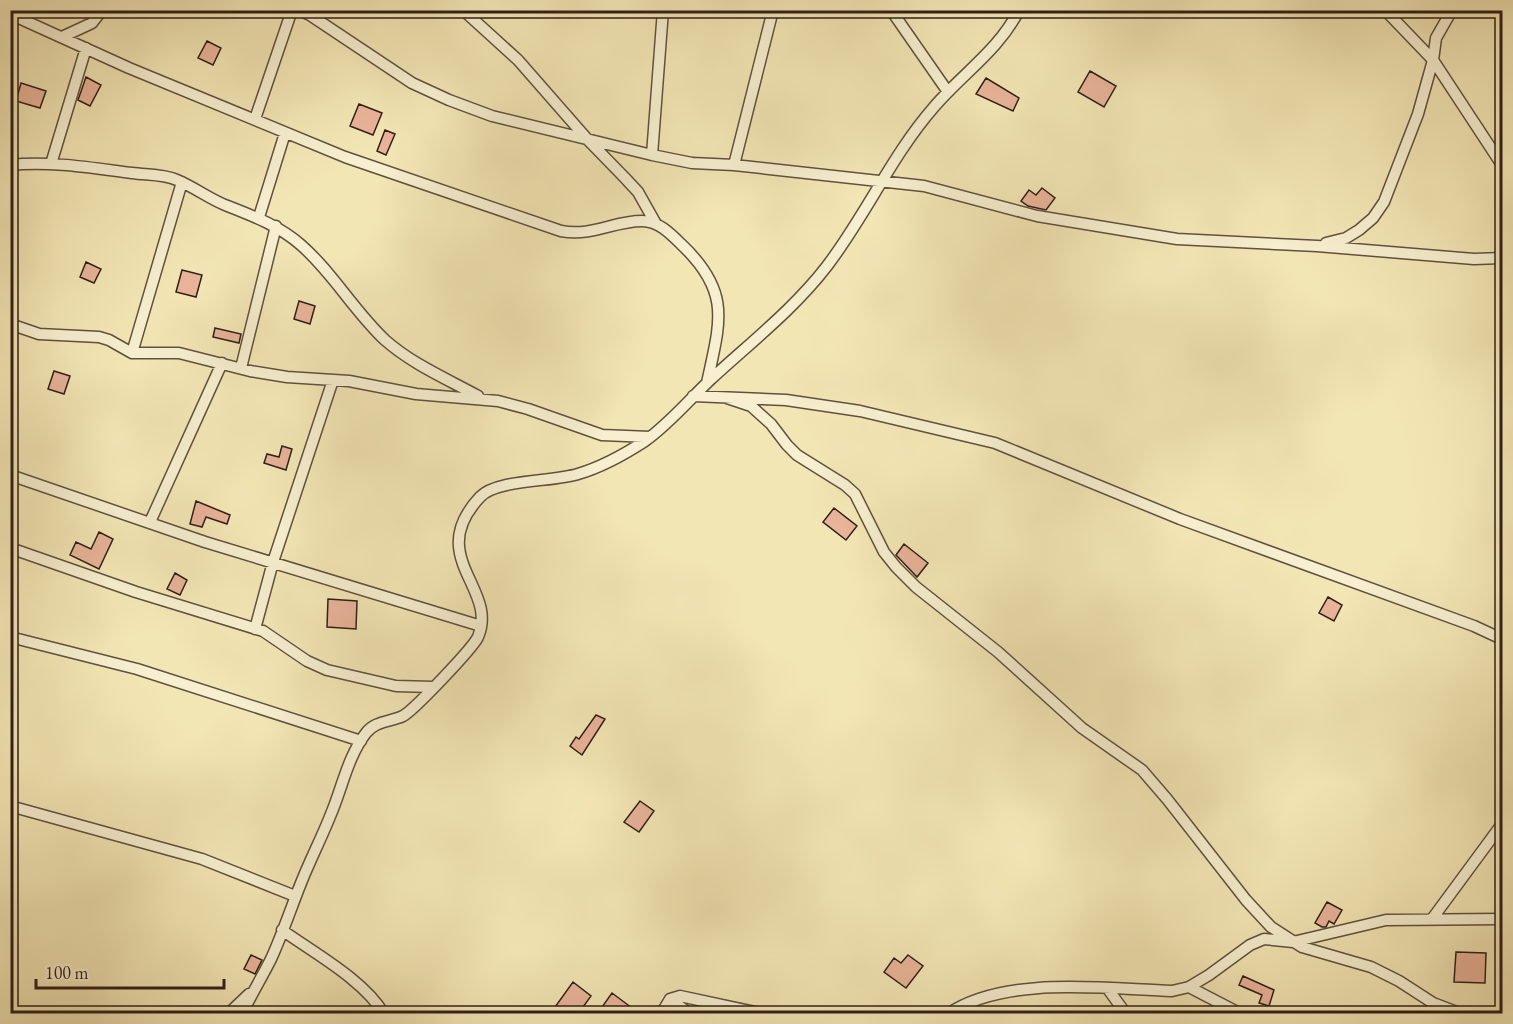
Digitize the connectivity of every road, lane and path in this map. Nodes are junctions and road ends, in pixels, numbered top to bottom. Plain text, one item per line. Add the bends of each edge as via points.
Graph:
1 (102, 10) edge
2 (292, 10) edge
3 (299, 10) edge
4 (463, 10) edge
5 (663, 10) edge
6 (773, 10) edge
7 (891, 10) edge
8 (1019, 10) edge
9 (1385, 10) edge
10 (1452, 10) edge
11 (10, 14) edge
12 (62, 37) junction
13 (86, 48) junction
14 (1433, 60) junction
15 (948, 92) junction
16 (255, 120) junction
17 (285, 133) junction
18 (588, 140) junction
19 (652, 155) junction
20 (51, 164) junction
21 (10, 165) edge
22 (734, 165) junction
23 (1503, 165) edge
24 (883, 180) junction
25 (182, 182) junction
26 (259, 217) junction
27 (656, 224) junction
28 (276, 226) junction
29 (1317, 246) junction
30 (1503, 258) edge
31 (10, 324) edge
32 (132, 353) junction
33 (222, 363) junction
34 (241, 368) junction
35 (333, 380) junction
36 (707, 383) junction
37 (693, 396) junction
38 (727, 398) junction
39 (484, 399) junction
40 (650, 436) junction
41 (10, 475) edge
42 (150, 522) junction
43 (10, 548) edge
44 (273, 562) junction
45 (481, 626) junction
46 (255, 629) junction
47 (10, 637) edge
48 (1503, 639) edge
49 (433, 687) junction
50 (361, 741) junction
51 (10, 807) edge
52 (1503, 824) edge
53 (295, 896) junction
54 (1432, 919) junction
55 (1503, 919) edge
56 (282, 930) junction
57 (1293, 942) junction
58 (1189, 987) junction
59 (1108, 989) junction
60 (254, 990) junction
61 (670, 999) junction
62 (228, 1014) edge
63 (242, 1014) edge
64 (384, 1014) edge
65 (661, 1014) edge
66 (690, 1014) edge
67 (764, 1014) edge
68 (948, 1014) edge
69 (1126, 1014) edge
70 (1241, 1014) edge
71 (1462, 1014) edge

1 - 12 street via 92,23
2 - 16 street
3 - 18 street via 412,83 449,100 492,116
4 - 18 street via 518,60
5 - 19 street
6 - 22 street
7 - 15 street
8 - 15 street via 1003,38
9 - 14 street
10 - 14 street via 1436,39
11 - 12 street
12 - 13 street
13 - 16 street
13 - 20 street
14 - 23 street
14 - 29 street via 1418,114 1384,202 1359,230
15 - 24 street via 910,138
16 - 17 street
17 - 26 street
17 - 27 street via 561,231 575,234 645,220
18 - 19 street
18 - 27 street via 638,192
19 - 22 street via 692,163
20 - 21 street
20 - 25 street
22 - 24 street
24 - 29 street via 924,186 1036,216 1177,239
24 - 36 street via 826,268 782,315
25 - 26 street
25 - 32 street
26 - 28 street
27 - 36 street via 693,255 709,278 718,302 720,316
28 - 34 street
28 - 39 street via 308,251 386,341 418,364
29 - 30 street
31 - 32 street via 39,334 99,337
32 - 33 street via 179,353
33 - 34 street
33 - 42 street
34 - 35 street
35 - 39 street via 429,396
35 - 44 street
36 - 37 street
37 - 38 street
37 - 40 street
38 - 48 street via 786,400 860,411 995,443 1180,519
38 - 57 street via 751,406 797,454 855,494 884,552 896,567 1082,728 1142,770 1246,900 1271,927
39 - 40 street via 510,403 602,435
40 - 45 street via 627,452 574,476 496,487 482,494 460,527 458,539 461,560 478,601
41 - 42 street
42 - 44 street
43 - 46 street
44 - 45 street
44 - 46 street
45 - 49 street via 469,650
46 - 49 street via 327,670 396,686
47 - 50 street via 137,669
49 - 50 street via 408,712 375,725
50 - 53 street
51 - 53 street via 202,859
52 - 54 street
53 - 56 street
54 - 55 street
54 - 57 street via 1386,920
56 - 60 street
56 - 64 street via 359,985
57 - 58 street via 1264,939 1250,945
57 - 71 street via 1371,967
58 - 59 street via 1172,991
58 - 70 street
59 - 68 street via 1024,989 995,994
59 - 69 street
60 - 62 street
60 - 63 street
61 - 65 street
61 - 66 street
61 - 67 street via 680,996

